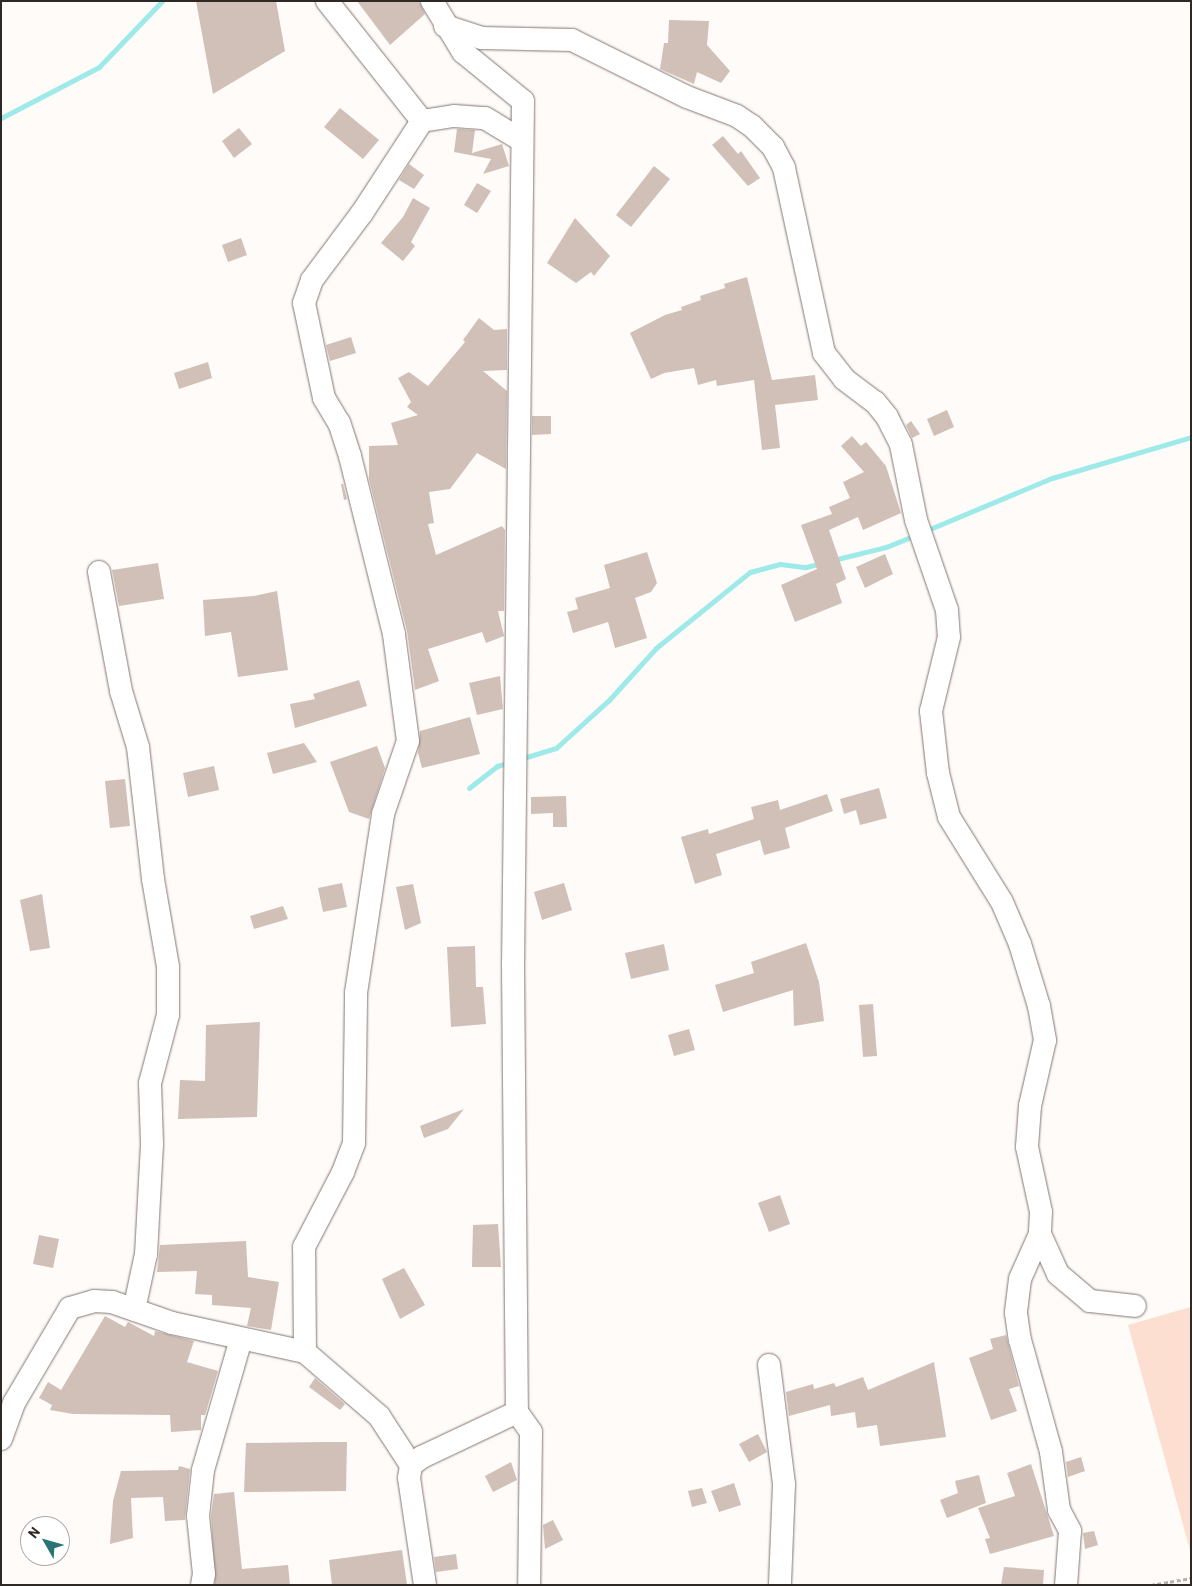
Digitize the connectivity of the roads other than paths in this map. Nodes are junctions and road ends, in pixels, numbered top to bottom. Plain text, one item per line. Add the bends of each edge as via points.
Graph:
1 (328, 1) edge
2 (432, 1) edge
3 (446, 26) junction
4 (422, 120) junction
5 (520, 140) junction
6 (98, 572) dead end
7 (1040, 1234) junction
8 (1135, 1306) dead end
9 (134, 1310) junction
10 (241, 1339) junction
11 (306, 1352) junction
12 (769, 1365) dead end
13 (517, 1412) junction
14 (1, 1439) edge
15 (411, 1465) junction
16 (202, 1585) edge
17 (425, 1585) edge
18 (528, 1585) edge
19 (780, 1585) edge
20 (1066, 1585) edge

1 - 4 street
2 - 3 street
3 - 5 street via 463,52 523,101
3 - 7 street via 481,38 572,40 687,97 737,116 773,147 784,168 824,353 844,379 875,402 898,438 916,520 947,610 949,637 930,711 949,817 1002,902 1020,944 1039,1006 1045,1040 1030,1106 1027,1147 1041,1212
4 - 5 street via 454,116 485,118
4 - 11 street via 362,213 312,280 304,303 324,398 339,423 350,456 394,634 408,741 383,814 358,984 354,1143 343,1172 304,1247
5 - 13 street via 524,165 513,964
6 - 9 street via 122,691 138,747 153,879 168,967 168,1015 150,1083 152,1144 146,1254
7 - 8 street via 1058,1274 1090,1301
7 - 20 street via 1020,1279 1016,1312 1020,1340 1051,1452 1058,1510 1070,1530
9 - 10 street via 172,1323
9 - 14 street via 94,1300 70,1308 14,1404
10 - 11 street
10 - 16 street via 203,1470 198,1516 204,1574
11 - 15 street via 379,1416
12 - 19 street via 784,1484
13 - 15 street via 447,1444
13 - 18 street via 531,1432
15 - 17 street via 409,1478

